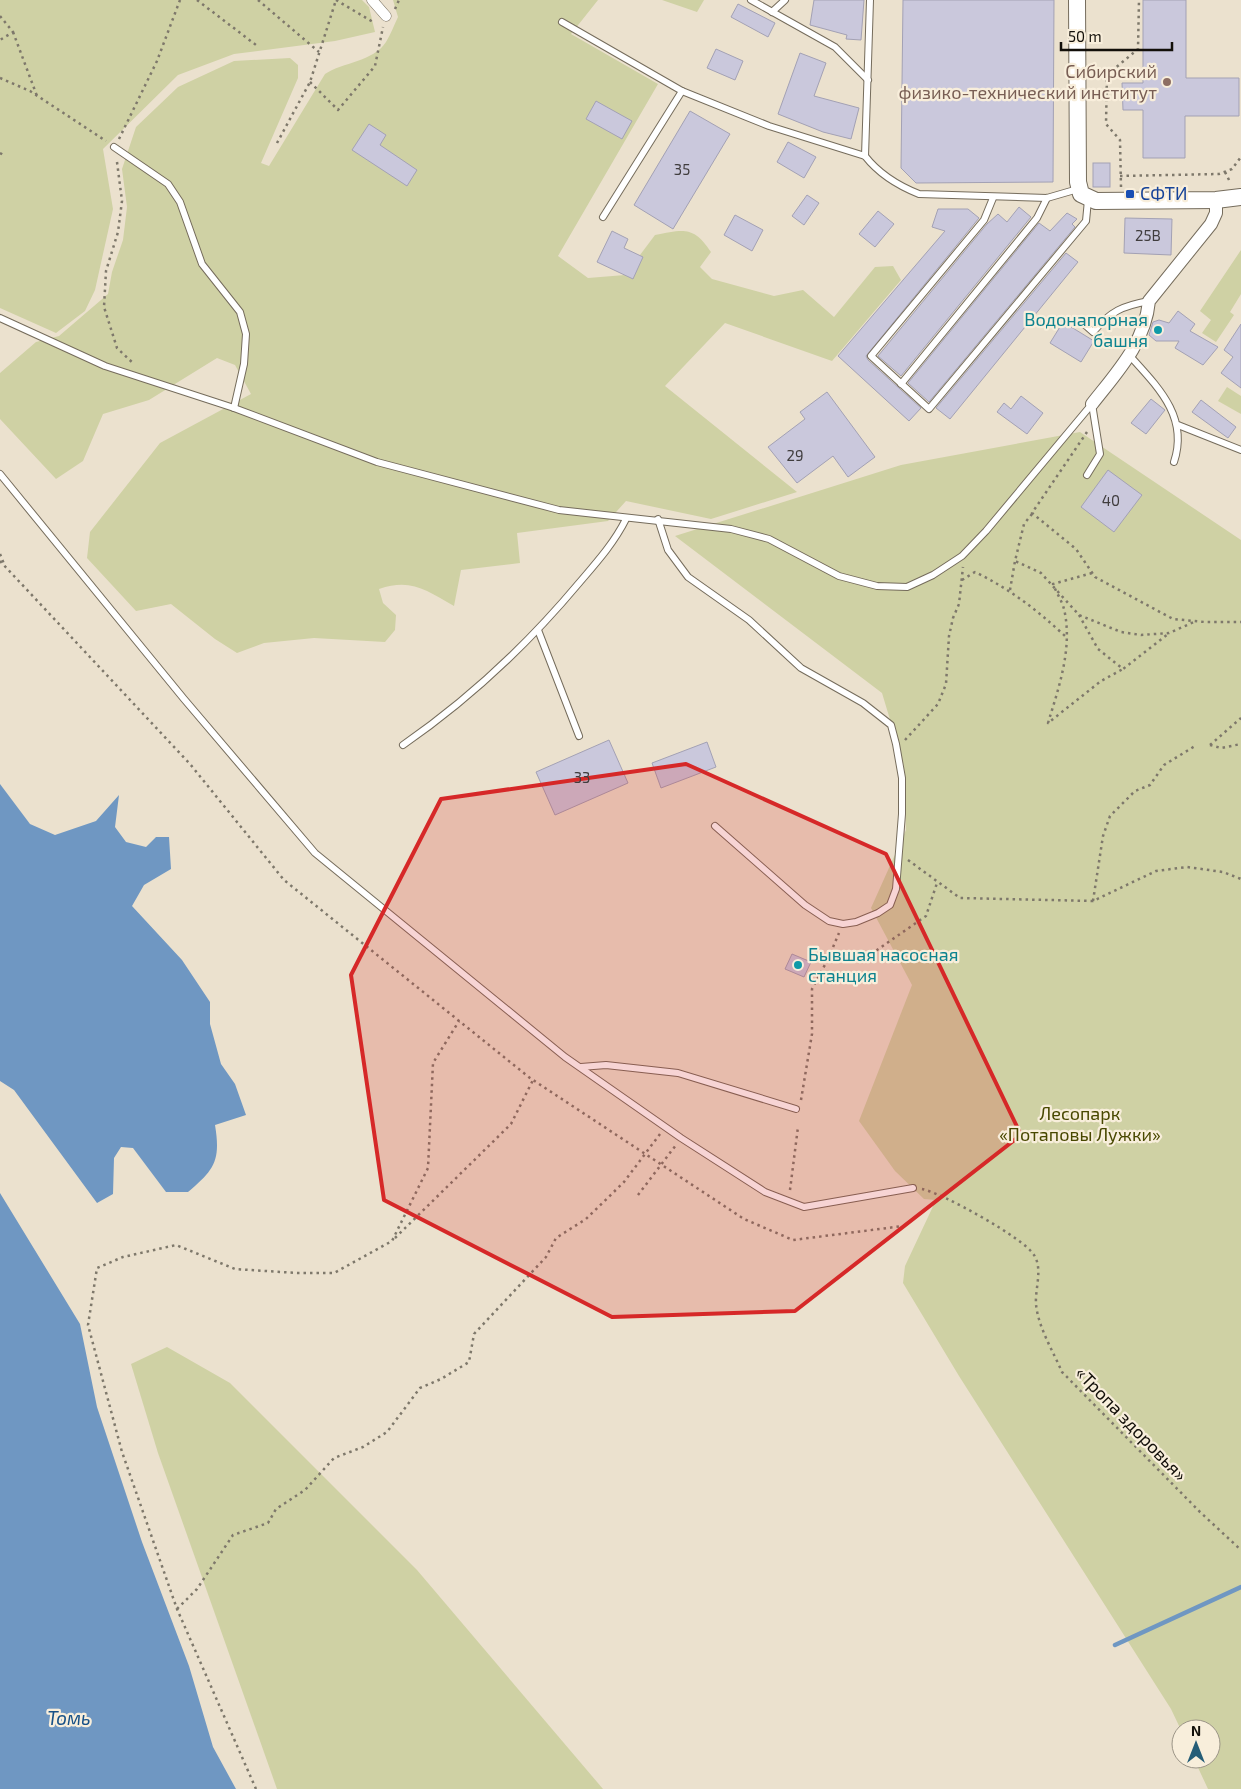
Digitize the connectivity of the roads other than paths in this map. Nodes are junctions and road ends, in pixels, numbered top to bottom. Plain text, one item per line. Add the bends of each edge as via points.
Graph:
1 (372, 0) edge
2 (751, 0) edge
3 (785, 0) edge
4 (870, 0) edge
5 (1077, 0) edge
6 (772, 12) junction
7 (386, 19) road end
8 (562, 22) dead end
9 (868, 80) junction
10 (682, 91) junction
11 (114, 147) road end
12 (865, 156) junction
13 (1083, 194) junction
14 (1241, 197) edge
15 (993, 198) junction
16 (1047, 198) junction
17 (1216, 200) junction
18 (603, 217) dead end
19 (1149, 301) junction
20 (0, 318) edge
21 (1084, 324) dead end
22 (1130, 356) junction
23 (901, 384) junction
24 (1092, 404) junction
25 (234, 408) junction
26 (1178, 425) junction
27 (1241, 450) edge
28 (1174, 462) dead end
29 (0, 474) edge
30 (1087, 475) dead end
31 (626, 519) junction
32 (658, 519) junction
33 (538, 630) junction
34 (579, 736) dead end
35 (403, 746) dead end
36 (715, 826) dead end
37 (581, 1067) junction
38 (798, 1108) road end
39 (913, 1188) road end

1 - 7 street
2 - 6 lane
3 - 6 lane
4 - 9 lane
5 - 13 street
6 - 9 lane via 835,47
8 - 10 lane
9 - 12 lane
10 - 12 lane via 769,126
10 - 18 lane
11 - 25 lane via 168,184 180,202 202,264 240,312 246,334 244,364
12 - 15 lane via 902,187 919,194
13 - 16 lane
13 - 17 street via 1121,201
13 - 23 lane via 1086,221 929,409
14 - 17 street
15 - 16 lane
15 - 23 lane via 984,220 871,356
16 - 23 lane via 1037,218
17 - 19 street via 1216,213 1211,224
19 - 21 lane via 1111,312 1093,332
19 - 22 street via 1144,328
20 - 25 lane via 105,366
22 - 24 street
22 - 26 lane via 1163,394
24 - 30 lane via 1100,454
24 - 32 lane via 962,556 907,587 877,586 840,576 769,539 732,529
25 - 31 lane via 377,462 559,510
26 - 27 lane
26 - 28 lane
29 - 37 lane via 314,853 490,998
31 - 32 lane
31 - 33 lane via 615,541
32 - 36 lane via 668,550 688,577 749,620 801,668 863,703 891,725 896,744 902,778 896,889 890,905 878,913 856,922 829,921 805,905
33 - 34 lane
33 - 35 lane via 446,715
37 - 38 lane via 606,1065 678,1073
37 - 39 lane via 681,1138 765,1192 804,1207

